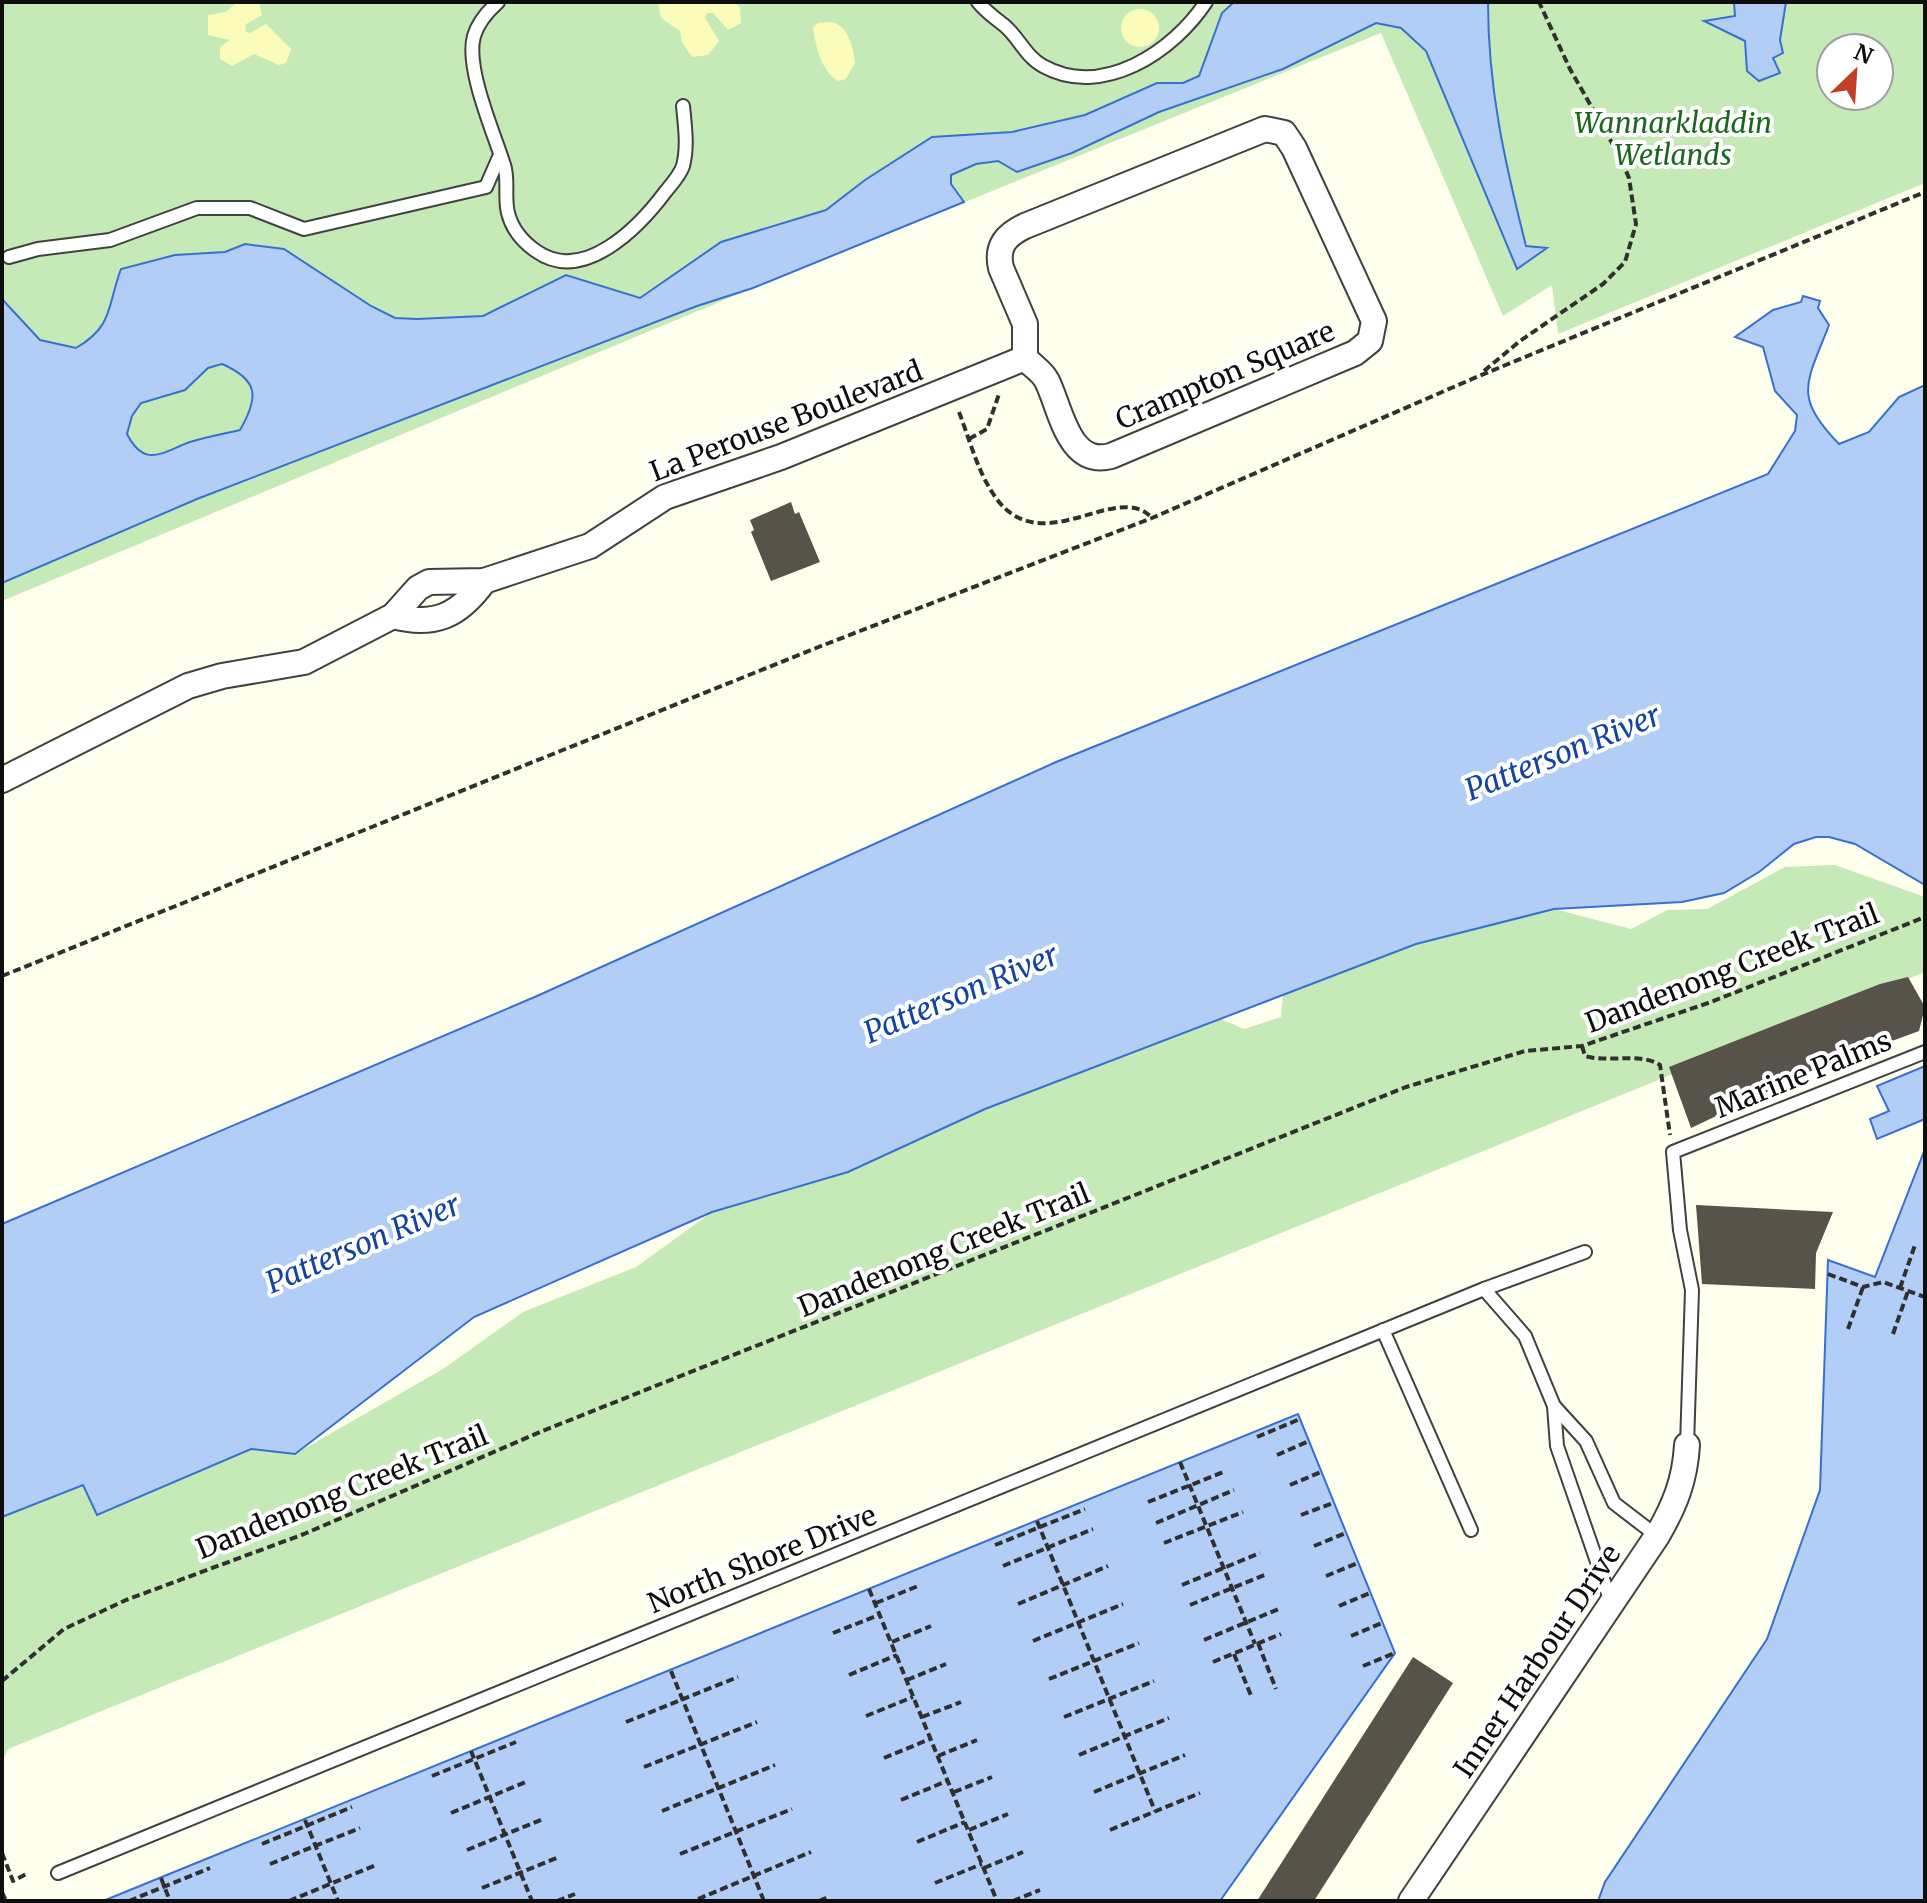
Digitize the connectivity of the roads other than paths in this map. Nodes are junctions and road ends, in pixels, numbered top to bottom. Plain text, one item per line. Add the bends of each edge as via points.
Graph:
1 (498, 2) edge
2 (978, 2) edge
3 (1206, 2) edge
4 (683, 106) dead end
5 (500, 155) junction
6 (9, 257) dead end
7 (1025, 358) junction
8 (484, 581) junction
9 (393, 616) junction
10 (2, 780) edge
11 (1925, 1052) edge
12 (1585, 1252) dead end
13 (1484, 1289) junction
14 (1383, 1330) junction
15 (1554, 1406) junction
16 (1687, 1445) joint
17 (1471, 1530) dead end
18 (1657, 1536) junction
19 (1612, 1605) junction
20 (58, 1873) dead end
21 (1411, 1901) edge

1 - 5 lane via 483,16 473,37 472,61
2 - 3 lane via 1041,66 1069,77 1094,78 1168,46
4 - 5 lane via 682,170 648,216 607,250 571,261 540,254 519,238 508,213
5 - 6 lane via 486,187 334,223 304,229 250,208 197,208 110,240
7 - 7 street, Crampton Square via 1025,324 999,256 1007,237 1265,129 1284,133 1292,143 1375,325 1368,344 1355,353 1104,457 1077,448 1045,377
7 - 8 street, La Perouse Boulevard via 773,460 665,497 594,544
8 - 9 street, La Perouse Boulevard via 429,582
8 - 9 street, La Perouse Boulevard via 465,605 444,618 421,622
9 - 10 street, La Perouse Boulevard via 304,662 188,686
11 - 16 lane, Marine Palms via 1673,1152 1692,1290
12 - 13 lane, North Shore Drive
13 - 14 lane, North Shore Drive
13 - 15 lane via 1525,1336
14 - 17 lane
14 - 20 lane, North Shore Drive
15 - 18 lane via 1586,1441 1614,1503
15 - 19 lane via 1557,1446
16 - 18 street, Inner Harbour Drive via 1676,1504
18 - 19 street, Inner Harbour Drive
19 - 21 street, Inner Harbour Drive

